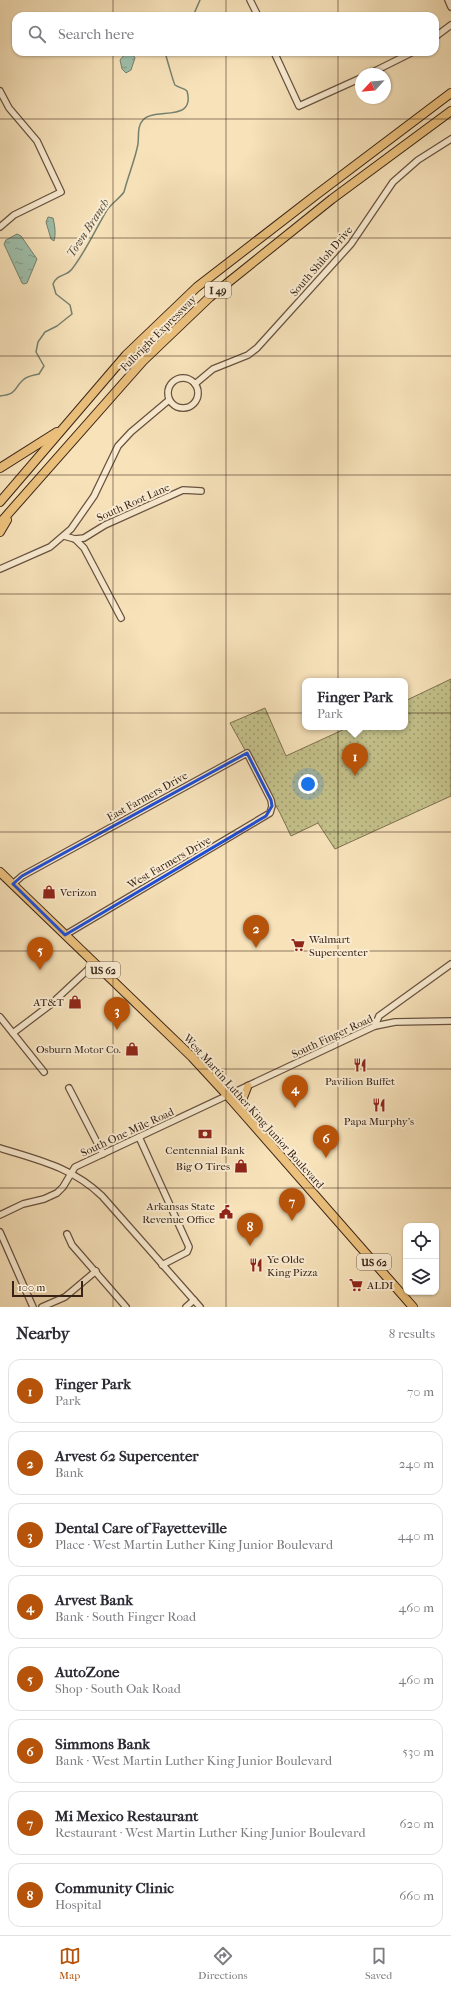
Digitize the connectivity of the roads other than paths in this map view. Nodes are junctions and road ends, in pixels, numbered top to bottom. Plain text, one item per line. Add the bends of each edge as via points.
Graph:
1 (250, 0) edge
2 (448, 0) edge
3 (451, 7) edge
4 (256, 12) edge
5 (451, 25) edge
6 (439, 34) edge
7 (276, 56) edge
8 (405, 56) edge
9 (381, 68) edge
10 (355, 81) edge
11 (0, 91) edge
12 (451, 93) edge
13 (451, 111) edge
14 (451, 139) edge
15 (0, 227) edge
16 (195, 384) junction
17 (169, 400) junction
18 (64, 428) junction
19 (0, 468) edge
20 (201, 491) dead end
21 (0, 502) edge
22 (17, 504) junction
23 (0, 523) edge
24 (0, 532) edge
25 (64, 536) junction
26 (75, 539) junction
27 (0, 569) edge
28 (121, 618) dead end
29 (271, 800) joint
30 (0, 872) edge
31 (13, 884) junction
32 (65, 935) junction
33 (95, 963) junction
34 (451, 964) edge
35 (0, 1017) edge
36 (451, 1021) edge
37 (375, 1026) junction
38 (13, 1033) junction
39 (44, 1072) dead end
40 (248, 1086) junction
41 (69, 1088) dead end
42 (228, 1096) junction
43 (243, 1112) junction
44 (139, 1137) junction
45 (0, 1148) edge
46 (103, 1154) junction
47 (72, 1172) junction
48 (0, 1215) edge
49 (0, 1232) edge
50 (67, 1234) dead end
51 (162, 1265) junction
52 (96, 1272) junction
53 (194, 1300) junction
54 (33, 1307) edge
55 (42, 1307) edge
56 (126, 1307) edge
57 (186, 1307) edge
58 (200, 1307) edge
59 (413, 1307) edge

1 - 4 street
2 - 3 street
5 - 6 street
7 - 10 street via 299,106
8 - 9 street
11 - 15 street via 9,108 37,141 61,192 19,212
12 - 18 highway, Fulbright Expressway / I 49 via 197,287 126,355
13 - 22 highway, Fulbright Expressway / I 49 via 332,199 210,297 144,361
14 - 16 street, South Shiloh Drive via 418,160 393,182 351,244 257,348 213,369
16 - 17 street via 182,377 173,381 168,389
16 - 17 street via 197,398 190,406 180,408
17 - 25 street via 118,446 94,496
18 - 19 highway
18 - 21 highway, Fulbright Expressway / I 49
20 - 26 street, South Root Lane via 183,490 110,522 84,538
22 - 23 highway, Fulbright Expressway / I 49
22 - 24 highway
25 - 26 street
25 - 27 street via 45,549
26 - 28 street via 84,548
29 - 31 street, East Farmers Drive via 247,753 22,876
29 - 32 street, West Farmers Drive via 272,806 266,816
30 - 31 highway, West Martin Luther King Junior Boulevard / US 62
31 - 32 highway, West Martin Luther King Junior Boulevard / US 62
32 - 33 highway, West Martin Luther King Junior Boulevard / US 62
33 - 38 street via 50,1005
33 - 42 highway, West Martin Luther King Junior Boulevard / US 62 via 173,1038
34 - 37 street via 379,1016
35 - 38 street
36 - 37 street, South Finger Road via 395,1022
37 - 40 street, South Finger Road
38 - 39 street
40 - 42 street, South Finger Road
40 - 43 main road
41 - 46 street
42 - 43 highway, West Martin Luther King Junior Boulevard / US 62
42 - 44 street, South One Mile Road
43 - 59 highway, West Martin Luther King Junior Boulevard / US 62
44 - 46 street, South One Mile Road
44 - 51 street via 189,1247 187,1252
45 - 47 street
46 - 47 street, South One Mile Road via 76,1167
47 - 48 street, South One Mile Road via 57,1193
47 - 51 street via 102,1196
49 - 54 street
50 - 52 street via 72,1245
51 - 53 street
52 - 55 street via 65,1297
52 - 56 street
53 - 57 street
53 - 58 street

